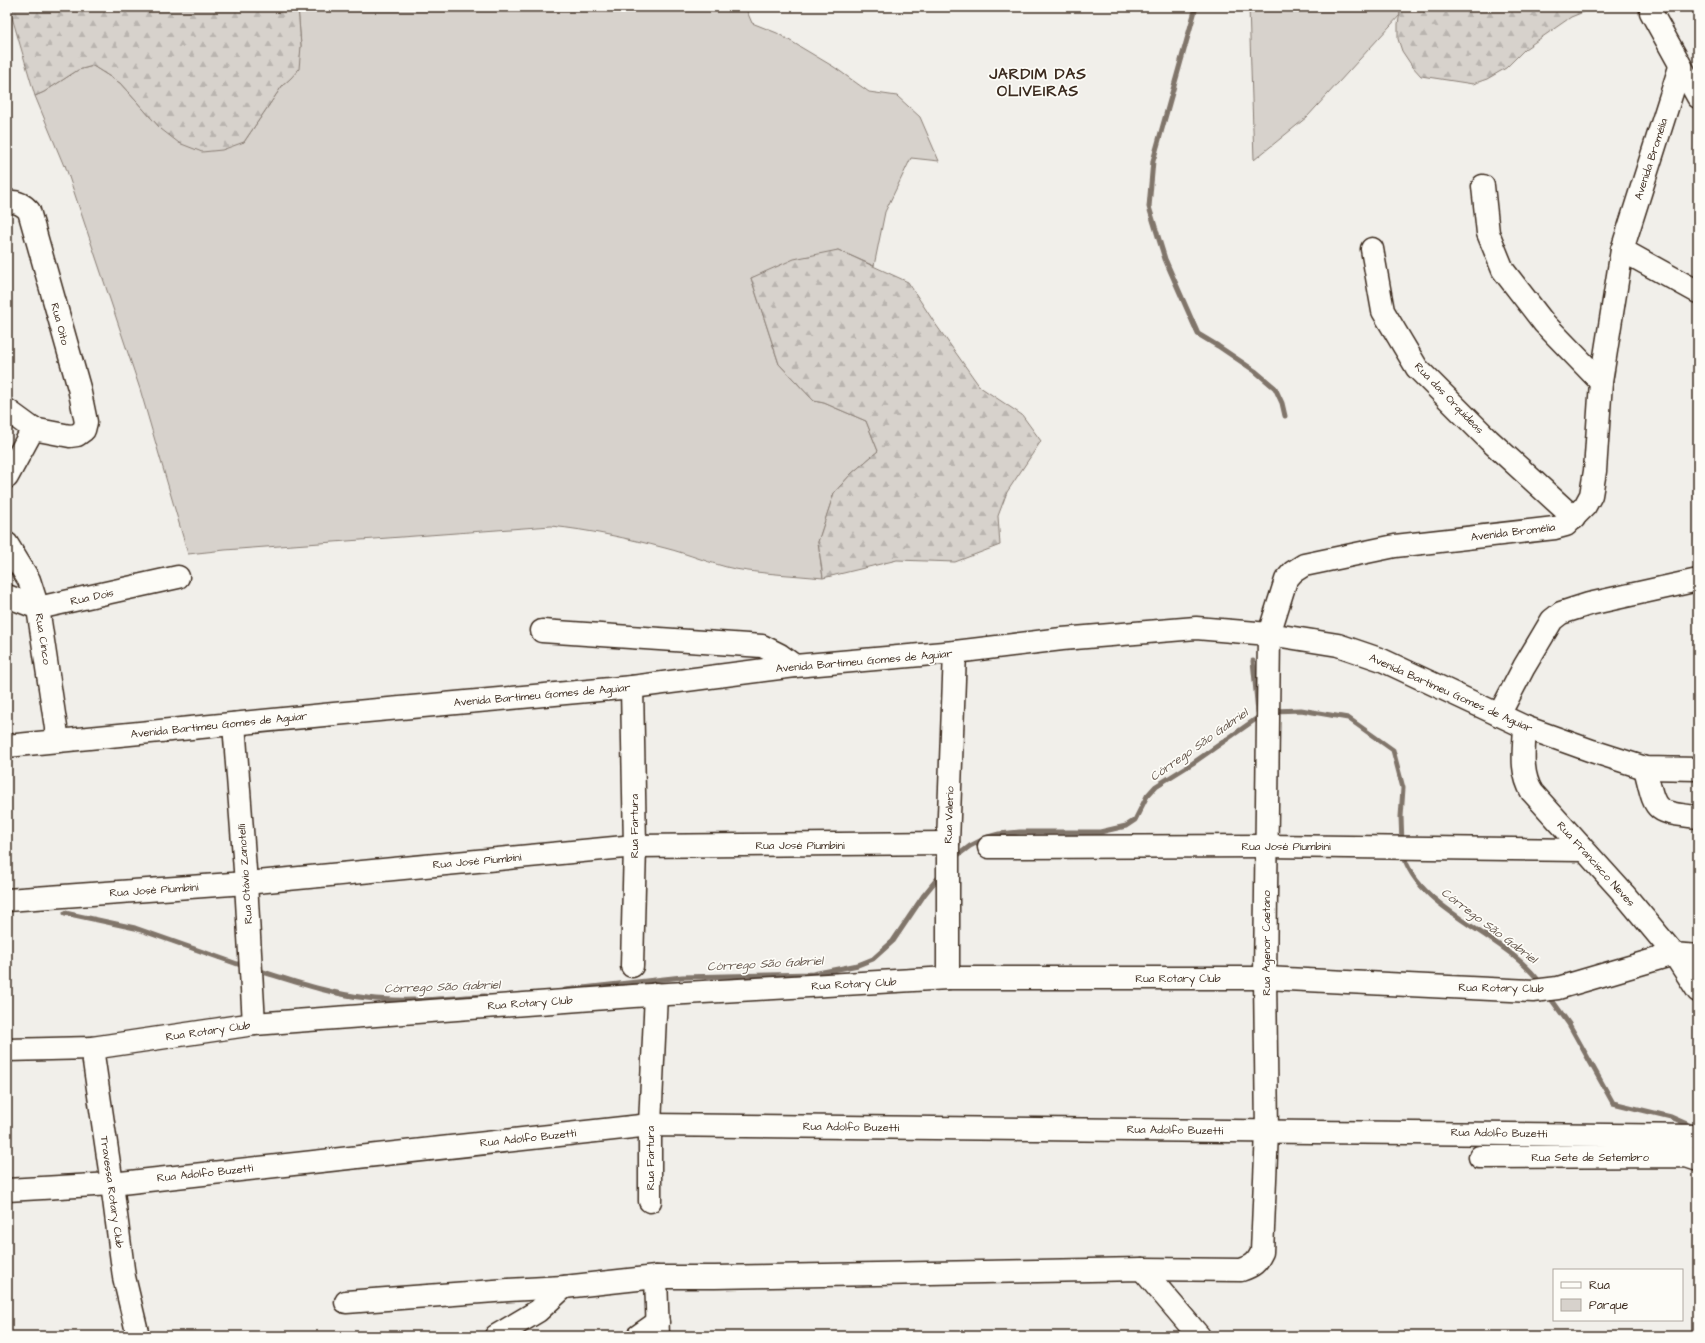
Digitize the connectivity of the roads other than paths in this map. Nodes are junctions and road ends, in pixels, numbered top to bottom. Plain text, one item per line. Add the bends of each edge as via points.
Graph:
1 (1651, 12) dead end
2 (1680, 67) junction
3 (1698, 97) edge
4 (1483, 186) dead end
5 (7, 202) edge
6 (1372, 249) dead end
7 (1622, 250) junction
8 (1698, 292) edge
9 (1601, 382) junction
10 (7, 410) edge
11 (43, 431) junction
12 (7, 477) edge
13 (1574, 518) junction
14 (7, 544) edge
15 (178, 577) dead end
16 (1698, 580) edge
17 (7, 596) edge
18 (38, 608) junction
19 (542, 631) dead end
20 (1269, 634) junction
21 (955, 652) junction
22 (795, 666) junction
23 (632, 687) junction
24 (1499, 715) junction
25 (234, 724) junction
26 (1525, 727) junction
27 (58, 741) junction
28 (7, 746) edge
29 (1645, 768) junction
30 (1698, 769) edge
31 (1698, 817) edge
32 (635, 846) junction
33 (1267, 846) junction
34 (990, 847) dead end
35 (1582, 850) junction
36 (948, 855) junction
37 (246, 883) junction
38 (16, 900) edge
39 (1674, 954) junction
40 (1698, 956) edge
41 (632, 966) dead end
42 (948, 978) junction
43 (1265, 978) junction
44 (1698, 991) edge
45 (656, 994) junction
46 (254, 1024) junction
47 (92, 1048) junction
48 (7, 1050) edge
49 (650, 1125) junction
50 (1267, 1131) junction
51 (1690, 1136) edge
52 (1480, 1157) dead end
53 (1698, 1160) edge
54 (112, 1184) junction
55 (7, 1190) edge
56 (650, 1202) dead end
57 (1142, 1269) junction
58 (656, 1277) junction
59 (564, 1287) junction
60 (346, 1302) dead end
61 (658, 1329) edge
62 (138, 1336) edge
63 (496, 1336) edge
64 (638, 1336) edge
65 (1199, 1336) edge

1 - 2 street
2 - 3 street
2 - 7 street, Avenida Bromélia
4 - 9 street via 1488,233 1503,270 1544,323
5 - 11 street, Rua Oito via 18,202 29,211 85,413 84,430 77,435
6 - 13 street, Rua das Orquídeas via 1383,311 1416,368
7 - 8 street
7 - 9 street, Avenida Bromélia
9 - 13 street, Avenida Bromélia via 1591,495
10 - 11 street
11 - 12 street
13 - 20 street, Avenida Bromélia via 1566,525 1555,528 1395,546 1304,565 1286,580
14 - 18 street, Rua Cinco via 29,580
15 - 18 street, Rua Dois
16 - 24 street via 1589,604 1561,613 1552,620
17 - 18 street
18 - 27 street, Rua Cinco
19 - 22 street via 762,646
20 - 21 street, Avenida Bartimeu Gomes de Aguiar via 1196,628 1062,639
20 - 24 street, Avenida Bartimeu Gomes de Aguiar via 1338,645 1382,660
20 - 33 street, Rua Agenor Caetano
21 - 22 street, Avenida Bartimeu Gomes de Aguiar
21 - 36 street, Rua Valerio
22 - 23 street, Avenida Bartimeu Gomes de Aguiar
23 - 25 street, Avenida Bartimeu Gomes de Aguiar
23 - 32 street, Rua Fartura
24 - 26 street, Avenida Bartimeu Gomes de Aguiar
25 - 27 street, Avenida Bartimeu Gomes de Aguiar
25 - 37 street, Rua Otávio Zanotelli
26 - 29 street, Avenida Bartimeu Gomes de Aguiar
26 - 35 street, Rua Francisco Neves via 1523,765 1526,782
27 - 28 street, Avenida Bartimeu Gomes de Aguiar
29 - 30 street, Avenida Bartimeu Gomes de Aguiar
29 - 31 street via 1653,801 1660,809 1668,813
32 - 36 street, Rua José Piumbini
32 - 37 street, Rua José Piumbini
32 - 41 street, Rua Fartura
33 - 34 street, Rua José Piumbini
33 - 35 street, Rua José Piumbini
33 - 43 street, Rua Agenor Caetano
35 - 39 street, Rua Francisco Neves via 1624,894
36 - 42 street, Rua Valerio
37 - 38 street, Rua José Piumbini
37 - 46 street, Rua Otávio Zanotelli
39 - 40 street, Rua Rotary Club
39 - 43 street, Rua Rotary Club via 1555,989 1533,991
39 - 44 street, Rua Francisco Neves
42 - 43 street, Rua Rotary Club
42 - 45 street, Rua Rotary Club
43 - 50 street, Rua Agenor Caetano
45 - 46 street, Rua Rotary Club
45 - 49 street, Rua Fartura
46 - 47 street, Rua Rotary Club
47 - 48 street, Rua Rotary Club
47 - 54 street, Travessa Rotary Club
49 - 50 street, Rua Adolfo Buzetti
49 - 54 street, Rua Adolfo Buzetti
49 - 56 street, Rua Fartura
50 - 51 street, Rua Adolfo Buzetti
50 - 57 street, Rua Agenor Caetano via 1262,1252 1257,1261 1251,1267 1241,1270
52 - 53 street, Rua Sete de Setembro via 1686,1156
54 - 55 street, Rua Adolfo Buzetti
54 - 62 street, Travessa Rotary Club via 124,1277
57 - 58 street
57 - 65 street
58 - 59 street
58 - 61 street
59 - 60 street
59 - 63 street via 538,1311
61 - 64 street

